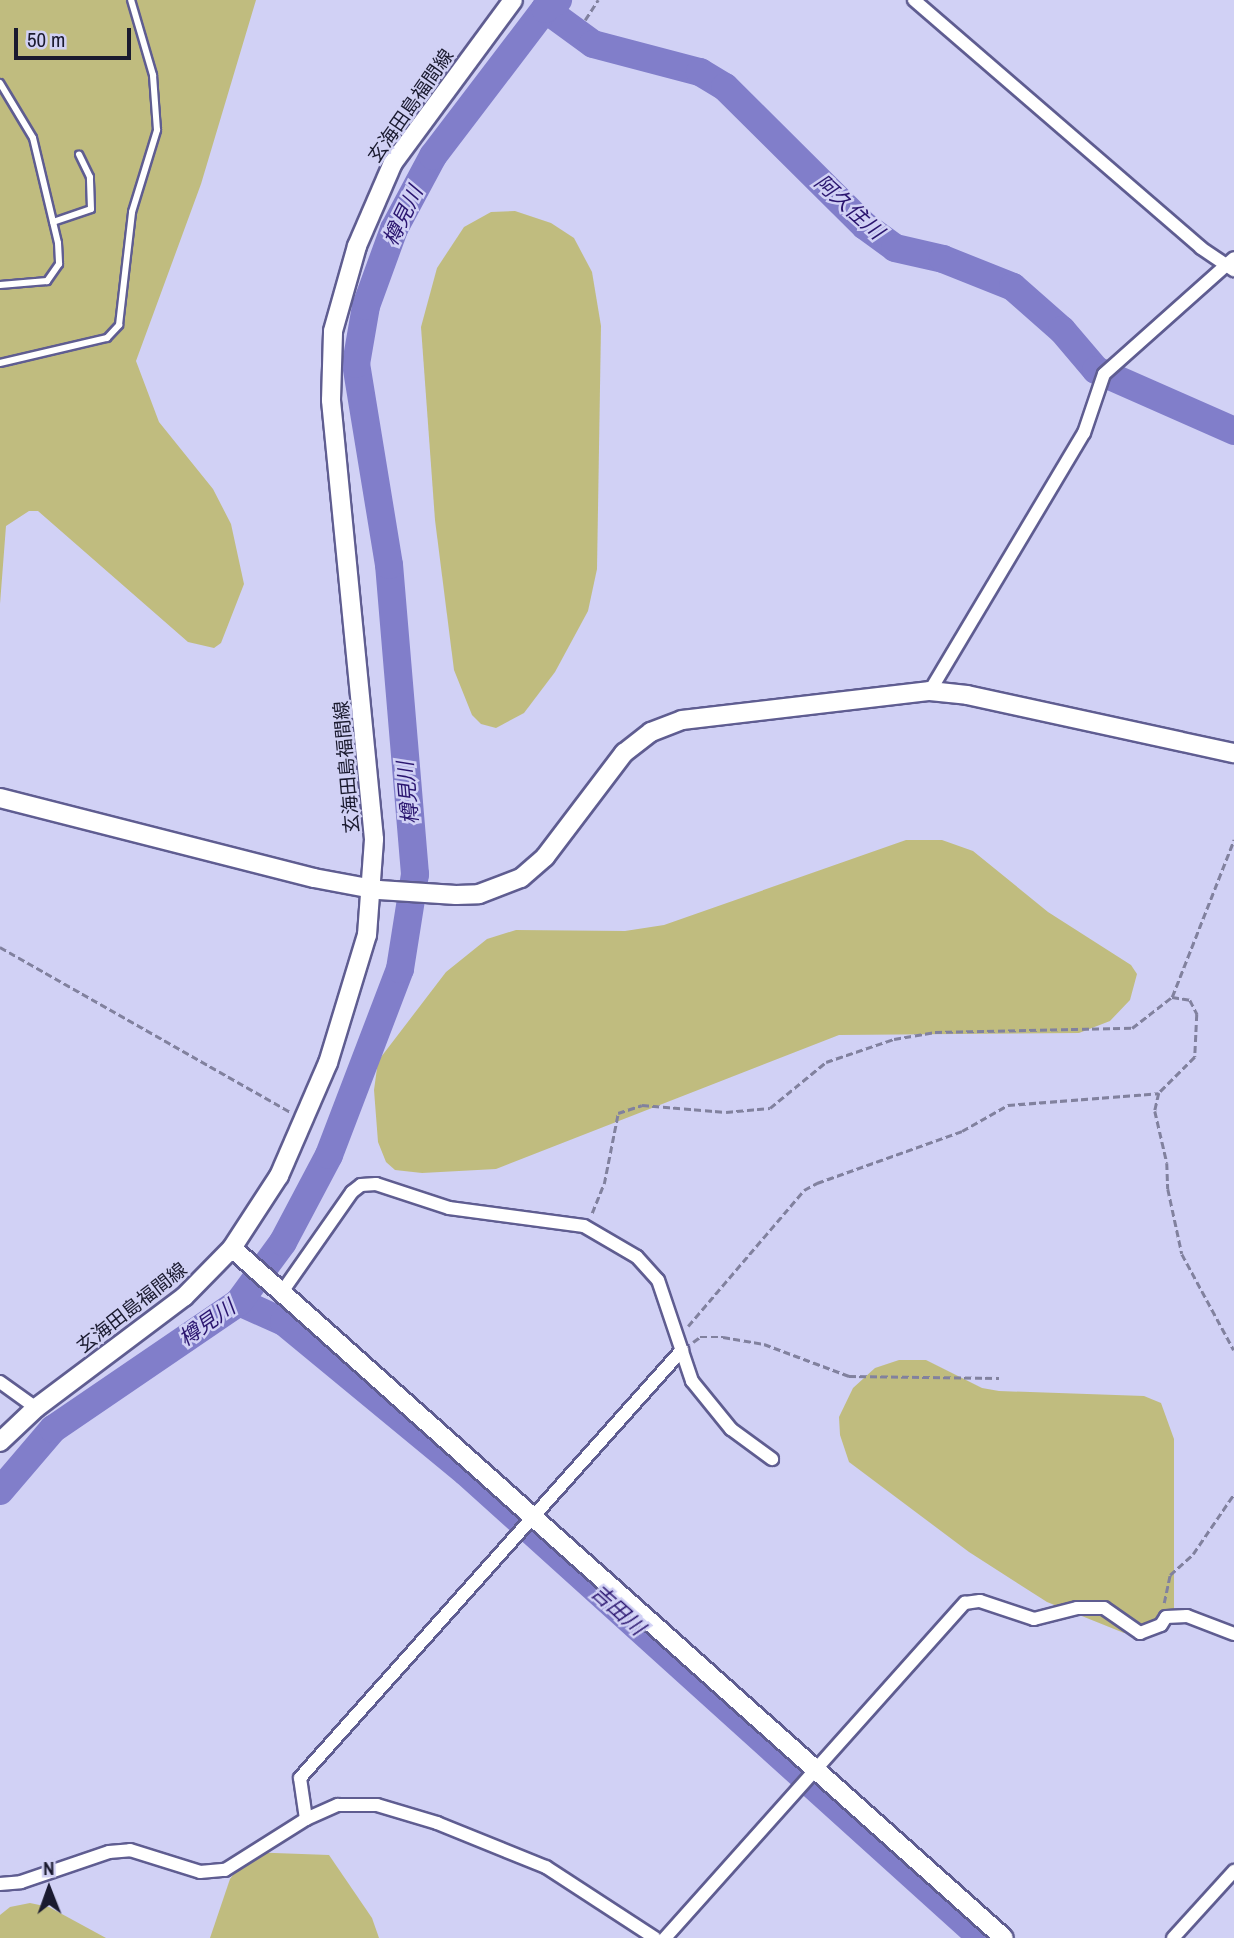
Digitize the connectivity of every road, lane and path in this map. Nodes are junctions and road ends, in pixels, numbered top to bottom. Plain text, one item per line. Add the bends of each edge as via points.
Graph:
1 (131, 0) edge
2 (513, 0) edge
3 (598, 0) edge
4 (914, 0) edge
5 (585, 20) dead end
6 (0, 83) edge
7 (79, 154) dead end
8 (53, 222) junction
9 (1232, 265) edge
10 (0, 285) edge
11 (0, 363) edge
12 (930, 691) junction
13 (1234, 753) edge
14 (0, 798) edge
15 (1234, 840) edge
16 (375, 890) junction
17 (0, 947) edge
18 (1172, 998) junction
19 (1159, 1093) junction
20 (305, 1121) junction
21 (584, 1226) junction
22 (236, 1252) junction
23 (278, 1289) junction
24 (682, 1350) junction
25 (1234, 1350) edge
26 (999, 1378) dead end
27 (0, 1382) edge
28 (36, 1408) junction
29 (0, 1442) edge
30 (772, 1459) dead end
31 (1234, 1494) edge
32 (533, 1516) junction
33 (1166, 1617) junction
34 (1234, 1634) edge
35 (817, 1769) junction
36 (306, 1819) junction
37 (1234, 1871) edge
38 (0, 1884) edge
39 (655, 1938) edge
40 (665, 1938) edge
41 (1004, 1938) edge
42 (1173, 1938) edge

1 - 11 lane via 153,75 157,130 132,212 119,324 107,338
2 - 16 street, 玄海田島福間線 via 393,163 357,247 333,331 331,400 369,766
3 - 5 path
4 - 9 street
6 - 8 lane via 33,138
7 - 8 lane via 91,184 91,209
8 - 10 lane via 59,264 52,278
9 - 12 street via 1104,374 1084,433
12 - 13 street
12 - 16 street via 713,715 667,725 624,753 545,857 521,878 479,894
14 - 16 street
15 - 18 path
16 - 20 street, 玄海田島福間線 via 358,974
17 - 20 path
18 - 19 path via 1191,1000 1197,1014 1195,1057
18 - 21 path via 1132,1028 964,1029 884,1042 826,1062 770,1108 726,1112 642,1105 618,1113 604,1184
19 - 24 path via 1008,1105 962,1131 804,1190 694,1314
19 - 25 path via 1155,1111 1182,1254
20 - 22 street, 玄海田島福間線
21 - 23 street via 449,1208 376,1184 361,1185
21 - 24 street via 637,1257 653,1274
22 - 23 street
22 - 28 street, 玄海田島福間線 via 153,1323
23 - 32 street
24 - 26 path via 701,1337 723,1337 799,1354 849,1376
24 - 30 street via 692,1381 714,1411
24 - 32 street
27 - 28 street
28 - 29 street, 玄海田島福間線
31 - 33 path via 1193,1554 1166,1583 1162,1595
32 - 35 street
32 - 36 street via 300,1778
33 - 34 street via 1200,1619
33 - 35 street via 1161,1625 1140,1633 1104,1608 1077,1608 1034,1619 971,1600
35 - 40 street
35 - 41 street
36 - 38 street via 225,1870 200,1872 130,1850
36 - 39 street via 338,1805 377,1805 411,1814 546,1867
37 - 42 street

